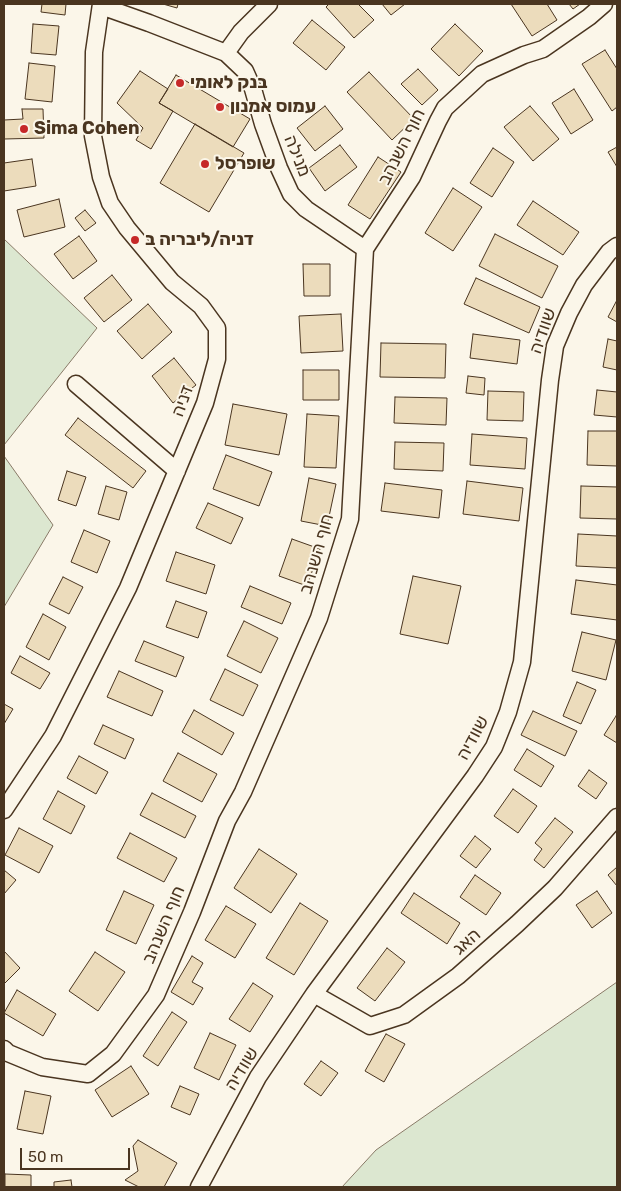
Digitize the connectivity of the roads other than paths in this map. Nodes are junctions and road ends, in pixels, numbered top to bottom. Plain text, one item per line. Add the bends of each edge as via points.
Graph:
1 (269, 4) edge
2 (604, 4) edge
3 (101, 5) edge
4 (226, 53) junction
5 (617, 246) edge
6 (365, 249) junction
7 (76, 384) dead end
8 (177, 471) junction
9 (4, 810) edge
10 (617, 817) edge
11 (314, 994) junction
12 (4, 1049) edge
13 (199, 1187) edge

1 - 4 street
2 - 6 street, חוף השנהב via 543,49 482,74 445,108 412,177
3 - 4 street
3 - 8 street, דניה via 94,52 93,136 110,203 172,282 201,306 217,328 217,359 205,403
4 - 6 street, מנילה via 245,71 291,194 306,209
5 - 11 street, שוודיה via 584,285 555,346 522,662 498,738 475,776
6 - 12 street, חוף השנהב via 350,520 319,618 228,821 156,995 113,1054 88,1074 42,1067
7 - 8 street
8 - 9 street, דניה via 128,588 53,736
10 - 11 street, האג via 555,888 517,924 458,976 404,1015 370,1026
11 - 13 street, שוודיה via 258,1078

